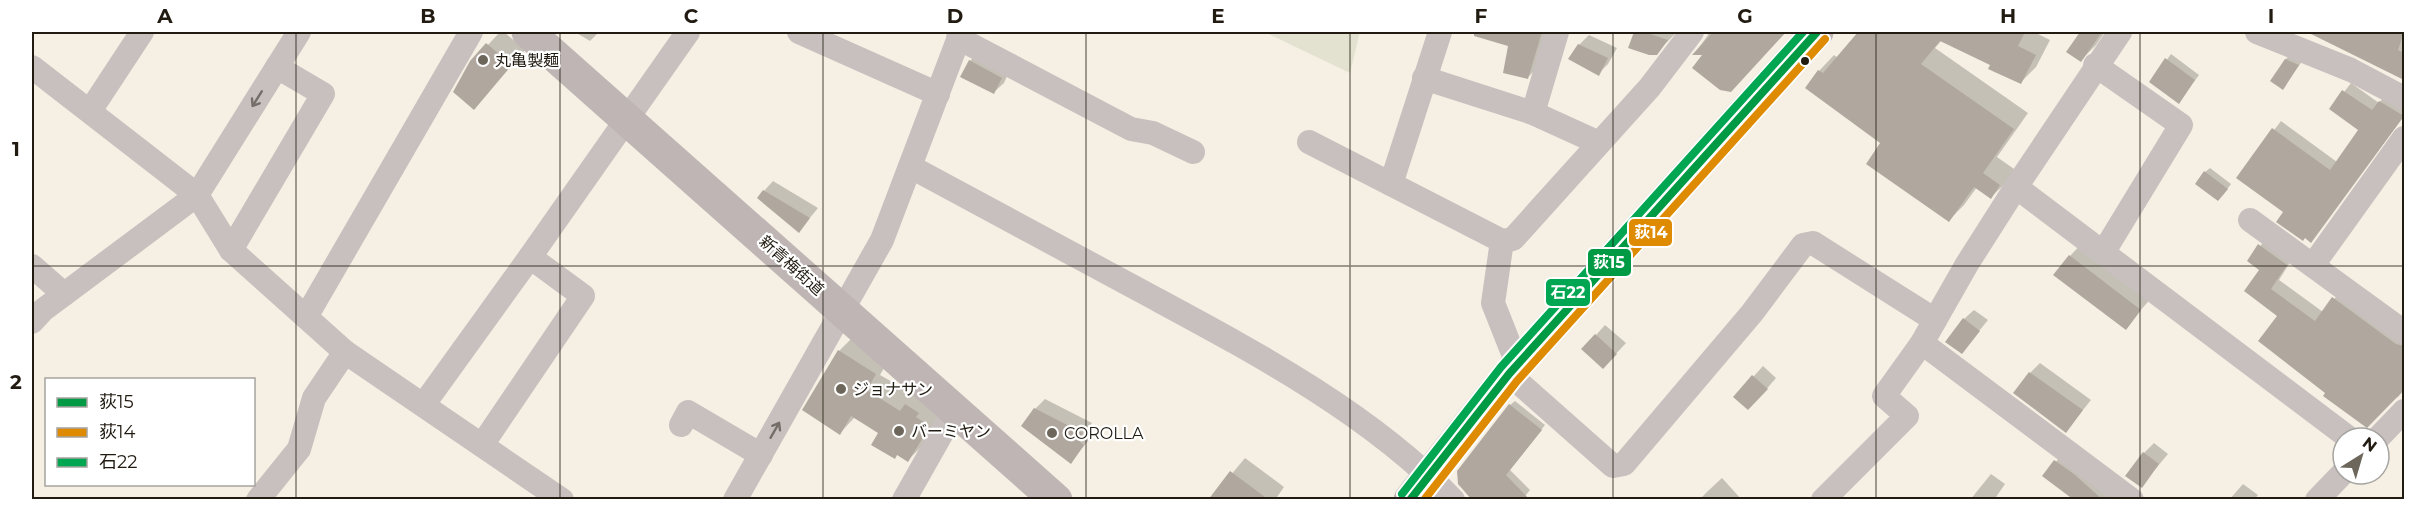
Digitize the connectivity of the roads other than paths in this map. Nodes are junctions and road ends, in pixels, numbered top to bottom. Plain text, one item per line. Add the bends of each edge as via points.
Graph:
1 (142, 32) edge
2 (299, 32) edge
3 (471, 32) edge
4 (528, 32) edge
5 (688, 32) edge
6 (799, 32) edge
7 (1440, 32) edge
8 (1557, 32) edge
9 (1692, 32) edge
10 (1817, 32) edge
11 (2120, 32) edge
12 (2257, 32) edge
13 (959, 35) edge
14 (2095, 65) junction
15 (32, 67) edge
16 (277, 67) junction
17 (1424, 78) junction
18 (938, 94) junction
19 (2404, 98) edge
20 (90, 111) junction
21 (1533, 113) junction
22 (626, 118) junction
23 (2404, 138) edge
24 (1309, 142) dead end
25 (1599, 143) junction
26 (1194, 152) dead end
27 (912, 167) junction
28 (1391, 184) junction
29 (2016, 187) junction
30 (197, 195) junction
31 (2250, 220) dead end
32 (1502, 241) junction
33 (231, 250) junction
34 (2103, 253) junction
35 (530, 257) junction
36 (2313, 265) junction
37 (32, 266) edge
38 (64, 294) junction
39 (844, 311) junction
40 (306, 317) junction
41 (1935, 320) junction
42 (32, 322) edge
43 (2404, 332) edge
44 (1922, 343) junction
45 (345, 352) junction
46 (1514, 370) junction
47 (424, 404) junction
48 (956, 408) junction
49 (2404, 411) edge
50 (681, 425) dead end
51 (2333, 426) edge
52 (2390, 426) edge
53 (482, 445) junction
54 (760, 455) junction
55 (2331, 485) edge
56 (1419, 487) edge
57 (258, 500) edge
58 (562, 500) edge
59 (735, 500) edge
60 (904, 500) edge
61 (1056, 500) edge
62 (1452, 500) edge
63 (1823, 500) edge
64 (2132, 500) edge
65 (2317, 500) edge

1 - 20 street
2 - 16 street
3 - 40 street
4 - 22 main road, 新青梅街道
5 - 22 street
6 - 18 street
7 - 17 street
8 - 21 street
9 - 25 street via 1650,87
10 - 46 main road
11 - 14 street
12 - 19 street via 2351,70
13 - 18 street
13 - 26 street via 1131,129 1153,133
14 - 29 street
14 - 34 street via 2181,125
15 - 20 street
16 -> 30 street
16 - 33 street via 323,94
17 - 21 street
17 - 28 street
18 - 27 street
20 - 30 street
21 - 25 street
22 - 35 street
22 - 39 main road, 新青梅街道
23 - 36 street
24 - 28 street
25 - 32 street via 1513,239
27 - 39 street via 882,240
27 - 56 street via 1275,366 1342,408
28 - 32 street
29 - 34 street
29 - 41 street
30 - 33 street
30 - 38 street
31 - 36 street
32 - 46 street via 1493,303
33 - 40 street
34 - 51 street
35 - 47 street
35 - 53 street via 583,296
36 - 43 street
37 - 38 street
38 - 42 street
39 - 48 main road, 新青梅街道
54 -> 39 street
40 - 45 street
41 - 44 street
41 - 46 street via 1813,243 1803,245 1752,313 1624,464 1614,466
44 - 63 street via 1884,396 1907,416
44 - 64 street
45 - 47 street
45 - 57 street via 314,398 299,449
46 - 56 main road
47 - 53 street
48 - 60 street
48 - 61 main road, 新青梅街道
49 - 52 street
50 - 54 street via 688,412
53 - 58 street
54 - 59 street
55 - 65 street
56 - 62 street

